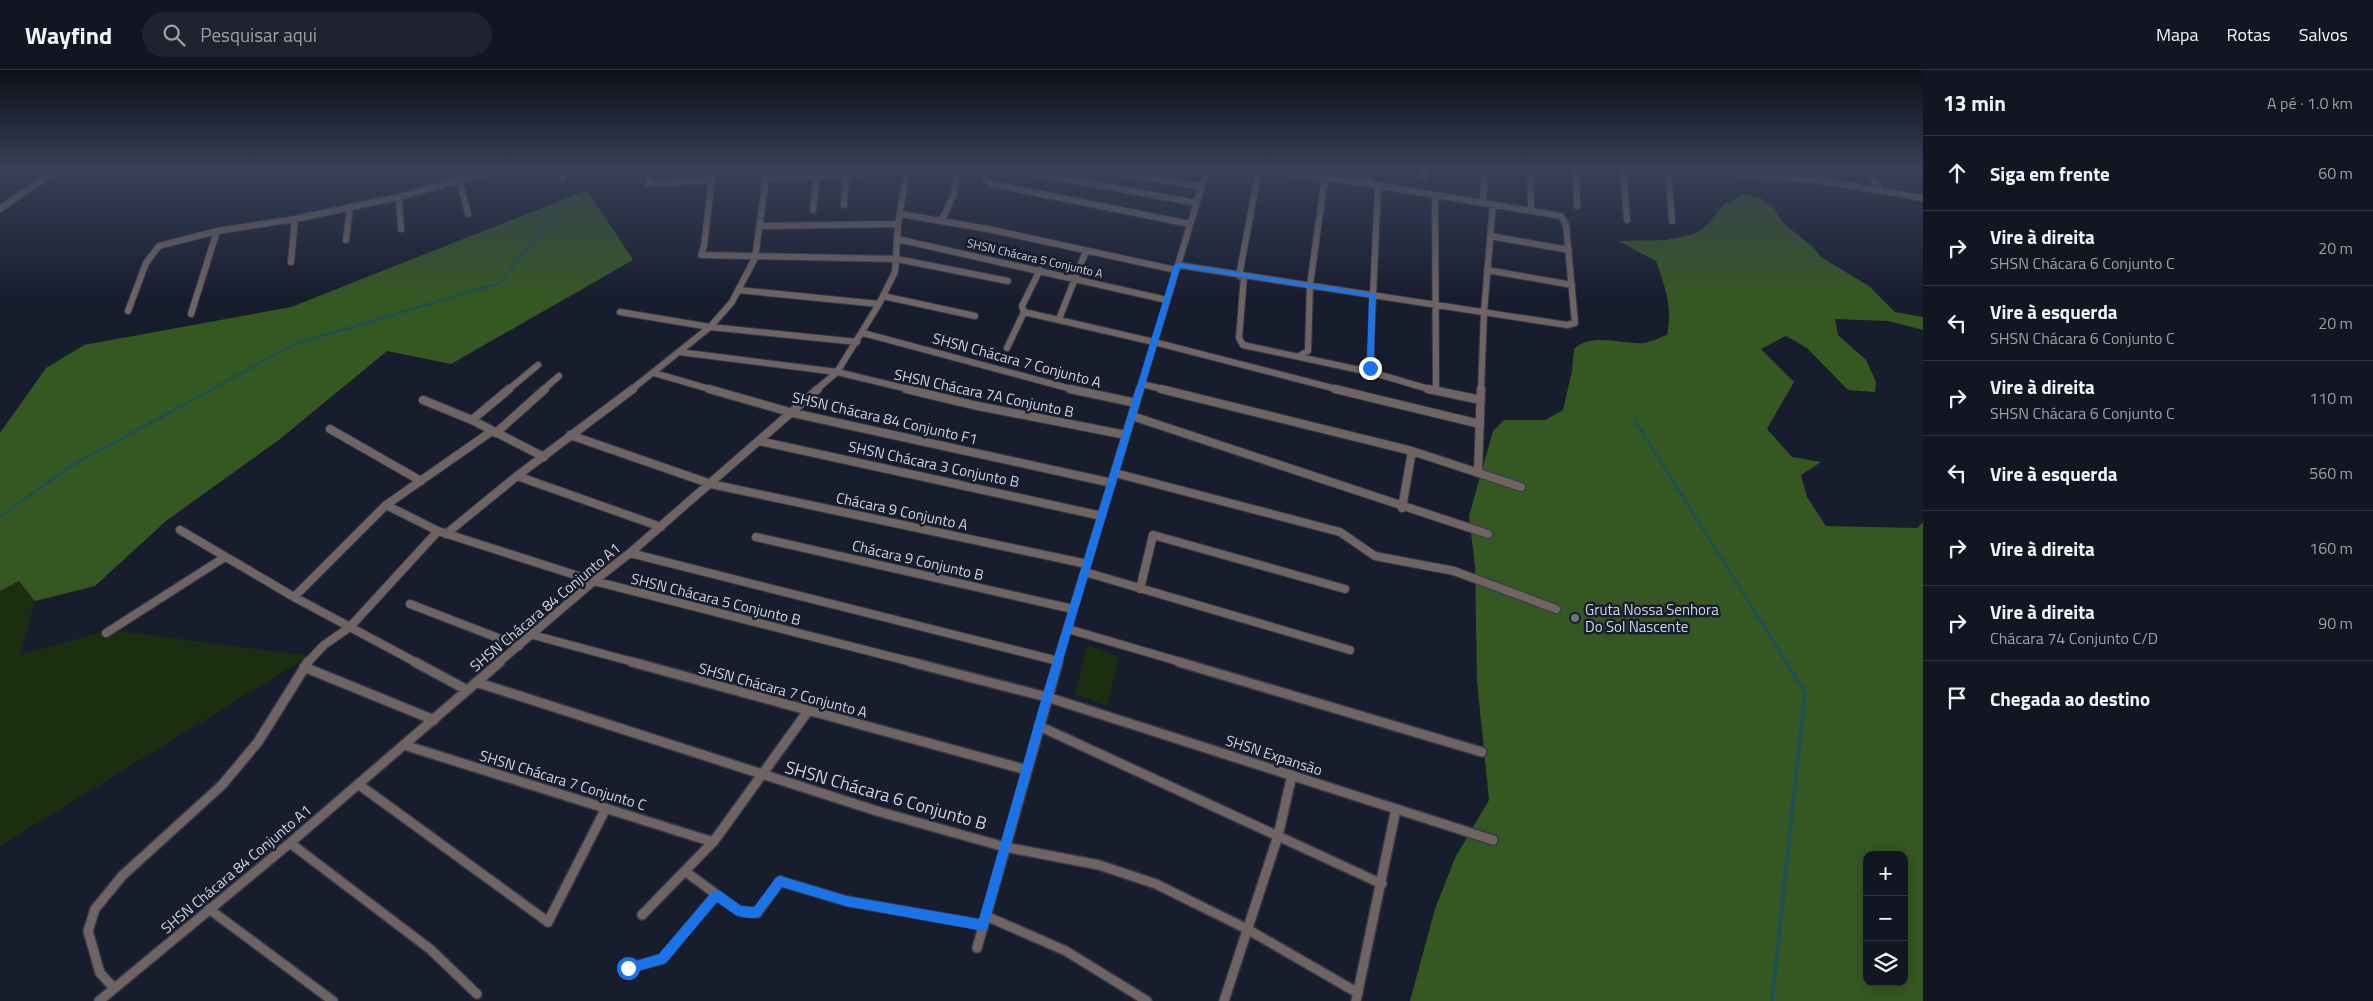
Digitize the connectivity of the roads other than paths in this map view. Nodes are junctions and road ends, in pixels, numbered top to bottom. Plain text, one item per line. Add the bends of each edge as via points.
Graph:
1 (325, 212) edge
2 (349, 212) edge
3 (400, 212) edge
4 (708, 212) edge
5 (762, 212) edge
6 (945, 212) edge
7 (1133, 212) edge
8 (1193, 212) edge
9 (1253, 212) edge
10 (1321, 212) edge
11 (1377, 212) edge
12 (1435, 212) edge
13 (1492, 212) edge
14 (1543, 212) edge
15 (1626, 212) edge
16 (1671, 212) edge
17 (900, 214) joint
18 (295, 219) junction
19 (942, 220) junction
20 (1627, 220) dead end
21 (1672, 222) dead end
22 (898, 224) junction
23 (1190, 224) junction
24 (760, 226) junction
25 (401, 229) dead end
26 (217, 231) junction
27 (1490, 236) junction
28 (897, 239) junction
29 (346, 240) dead end
30 (1569, 250) junction
31 (1086, 251) junction
32 (755, 258) junction
33 (897, 259) junction
34 (291, 262) dead end
35 (1177, 268) junction
36 (1040, 270) junction
37 (1487, 270) junction
38 (1242, 276) junction
39 (1076, 278) junction
40 (1008, 281) dead end
41 (1572, 285) junction
42 (1310, 286) junction
43 (738, 290) junction
44 (1372, 295) junction
45 (883, 296) junction
46 (1167, 300) junction
47 (879, 304) junction
48 (1436, 305) junction
49 (128, 311) dead end
50 (620, 312) dead end
51 (1024, 312) junction
52 (1484, 312) junction
53 (191, 314) dead end
54 (975, 316) dead end
55 (1059, 319) junction
56 (710, 327) junction
57 (863, 333) junction
58 (857, 342) junction
59 (1154, 342) junction
60 (1007, 348) dead end
61 (679, 352) junction
62 (1299, 356) junction
63 (538, 365) dead end
64 (837, 372) junction
65 (654, 373) junction
66 (1374, 373) junction
67 (559, 376) dead end
68 (1142, 384) junction
69 (1436, 389) junction
70 (423, 400) dead end
71 (1481, 400) junction
72 (1136, 403) junction
73 (793, 413) junction
74 (1132, 416) junction
75 (472, 420) junction
76 (1480, 424) junction
77 (330, 429) dead end
78 (494, 432) junction
79 (570, 435) junction
80 (1126, 435) junction
81 (759, 441) junction
82 (1412, 452) junction
83 (544, 457) junction
84 (1478, 472) junction
85 (1115, 473) junction
86 (517, 476) junction
87 (421, 481) junction
88 (1112, 483) junction
89 (711, 484) junction
90 (1521, 486) dead end
91 (386, 505) junction
92 (1402, 508) junction
93 (1102, 516) junction
94 (661, 527) junction
95 (180, 530) dead end
96 (442, 532) junction
97 (1488, 534) dead end
98 (756, 537) dead end
99 (630, 554) junction
100 (225, 557) junction
101 (1086, 568) junction
102 (594, 581) junction
103 (1140, 589) junction
104 (1345, 589) dead end
105 (294, 597) junction
106 (410, 604) dead end
107 (1073, 609) junction
108 (1556, 609) dead end
109 (350, 627) junction
110 (1068, 629) junction
111 (106, 634) dead end
112 (533, 635) junction
113 (519, 646) junction
114 (1350, 650) dead end
115 (1058, 661) junction
116 (304, 667) junction
117 (476, 682) junction
118 (467, 690) junction
119 (1047, 697) junction
120 (808, 711) junction
121 (434, 720) junction
122 (1039, 726) junction
123 (404, 745) junction
124 (1482, 752) dead end
125 (1026, 770) junction
126 (764, 775) junction
127 (1292, 775) junction
128 (358, 784) junction
129 (606, 808) junction
130 (1396, 809) junction
131 (1278, 836) junction
132 (1493, 840) dead end
133 (290, 842) junction
134 (713, 842) junction
135 (1005, 847) junction
136 (686, 872) junction
137 (1382, 884) junction
138 (716, 894) junction
139 (209, 909) junction
140 (642, 915) dead end
141 (984, 921) junction
142 (1247, 929) junction
143 (976, 948) dead end
144 (628, 968) dead end
145 (114, 988) junction
146 (477, 994) dead end
147 (1357, 997) edge
148 (99, 1001) edge
149 (333, 1001) edge
150 (1147, 1001) edge
151 (1224, 1001) edge

1 - 18 street
2 - 29 street
3 - 25 street
4 - 32 street via 701,256
5 - 24 street
6 - 19 street
7 - 23 street
8 - 23 street
9 - 38 street
10 - 42 street
11 - 44 street
12 - 48 street
13 - 27 street
14 - 30 street via 1561,216 1566,225
15 - 20 street
16 - 21 street
17 - 19 street
17 - 22 street, SHSN Chácara 84 Conjunto A1
18 - 26 street
18 - 34 street
19 - 31 street
22 - 24 street
22 - 28 street, SHSN Chácara 84 Conjunto A1
23 - 35 street
24 - 32 street
26 - 49 street via 159,246 146,263
26 - 53 street
27 - 30 street
27 - 37 street
28 - 33 street, SHSN Chácara 84 Conjunto A1
28 - 36 street, SHSN Chácara 5 Conjunto A
30 - 41 street
31 - 35 street
31 - 39 street
32 - 33 street
32 - 43 street
33 - 40 street
33 - 45 street, SHSN Chácara 84 Conjunto A1
35 - 38 street
35 - 46 street
36 - 39 street, SHSN Chácara 5 Conjunto A
36 - 51 street via 1022,306
37 - 41 street
37 - 52 street
38 - 42 street
38 - 62 street via 1241,343
39 - 46 street, SHSN Chácara 5 Conjunto A
39 - 55 street
41 - 52 street via 1575,323 1567,325
42 - 44 street
42 - 62 street via 1308,351
43 - 47 street
43 - 56 street
44 - 48 street
44 - 66 street via 1370,364
45 - 47 street, SHSN Chácara 84 Conjunto A1
45 - 54 street
46 - 59 street
47 - 57 street, SHSN Chácara 84 Conjunto A1
48 - 52 street
48 - 69 street
50 - 56 street
51 - 55 street
51 - 60 street
52 - 71 street
55 - 59 street
56 - 58 street
56 - 61 street
57 - 58 street, SHSN Chácara 84 Conjunto A1
57 - 72 street, SHSN Chácara 7 Conjunto A via 1093,396
58 - 64 street, SHSN Chácara 84 Conjunto A1
59 - 68 street
59 - 76 street
61 - 64 street, SHSN Chácara 7A Conjunto B
61 - 65 street
62 - 66 street
63 - 75 street
64 - 73 street, SHSN Chácara 84 Conjunto A1
64 - 80 street, SHSN Chácara 7A Conjunto B via 972,405
65 - 73 street, SHSN Chácara 84 Conjunto F1
65 - 79 street
66 - 69 street
67 - 78 street
68 - 72 street
68 - 82 street
69 - 71 street
70 - 75 street
71 - 76 street
72 - 74 street
73 - 81 street, SHSN Chácara 84 Conjunto A1
73 - 88 street, SHSN Chácara 84 Conjunto F1
74 - 80 street
74 - 92 street via 1237,449
75 - 78 street
76 - 84 street
77 - 87 street
78 - 83 street
78 - 87 street
79 - 83 street
79 - 89 street, Chácara 9 Conjunto A
80 - 85 street
81 - 89 street, SHSN Chácara 84 Conjunto A1
81 - 93 street, SHSN Chácara 3 Conjunto B
82 - 84 street
82 - 92 street
83 - 86 street
84 - 90 street
85 - 88 street
85 - 108 street via 1340,532 1375,556 1454,571
86 - 94 street
86 - 96 street
87 - 91 street
88 - 93 street
89 - 94 street, SHSN Chácara 84 Conjunto A1
89 - 101 street, Chácara 9 Conjunto A
91 - 96 street, SHSN Chácara 5 Conjunto B
91 - 105 street
92 - 97 street
93 - 101 street
94 - 99 street, SHSN Chácara 84 Conjunto A1
95 - 100 street
96 - 102 street, SHSN Chácara 5 Conjunto B
96 - 109 street
98 - 107 street, Chácara 9 Conjunto B
99 - 102 street, SHSN Chácara 84 Conjunto A1
99 - 115 street
100 - 105 street
100 - 111 street
101 - 103 street, Chácara 9 Conjunto A
101 - 107 street
102 - 112 street, SHSN Chácara 84 Conjunto A1
102 - 119 street, SHSN Chácara 5 Conjunto B
103 - 104 street via 1153,535
103 - 114 street, Chácara 9 Conjunto A
105 - 109 street
106 - 113 street
107 - 110 street
109 - 116 street via 324,645
109 - 118 street
110 - 115 street
110 - 124 street
112 - 113 street, SHSN Chácara 84 Conjunto A1
112 - 120 street, SHSN Chácara 7 Conjunto A
113 - 117 street, SHSN Chácara 84 Conjunto A1
115 - 119 street
116 - 121 street
116 - 145 street via 258,742 222,785 122,876 95,909 88,930 100,973
117 - 118 street, SHSN Chácara 84 Conjunto A1
117 - 126 street, SHSN Chácara 6 Conjunto B
118 - 121 street, SHSN Chácara 84 Conjunto A1
119 - 122 street
119 - 127 street, SHSN Expansão
120 - 125 street, SHSN Chácara 7 Conjunto A
120 - 126 street
121 - 123 street, SHSN Chácara 84 Conjunto A1
122 - 125 street
122 - 131 street
123 - 128 street, SHSN Chácara 84 Conjunto A1
123 - 129 street, SHSN Chácara 7 Conjunto C
125 - 135 street
126 - 134 street
126 - 135 street, SHSN Chácara 6 Conjunto B
127 - 130 street, SHSN Expansão
127 - 131 street
128 - 129 street via 548,922
128 - 133 street, SHSN Chácara 84 Conjunto A1
129 - 134 street, SHSN Chácara 7 Conjunto C
130 - 132 street, SHSN Expansão
130 - 137 street
131 - 137 street
131 - 142 street
133 - 139 street, SHSN Chácara 84 Conjunto A1
133 - 146 street via 430,949
134 - 136 street
135 - 141 street
135 - 142 street, SHSN Chácara 6 Conjunto B via 1100,865 1156,884
136 - 138 street
136 - 140 street
137 - 147 street
138 - 141 street via 739,912 757,913 780,881 846,901
138 - 144 street via 662,959
139 - 145 street, SHSN Chácara 84 Conjunto A1
139 - 149 street
141 - 143 street
141 - 150 street via 1066,950
142 - 147 street, SHSN Chácara 6 Conjunto B
142 - 151 street
145 - 148 street, SHSN Chácara 84 Conjunto A1

